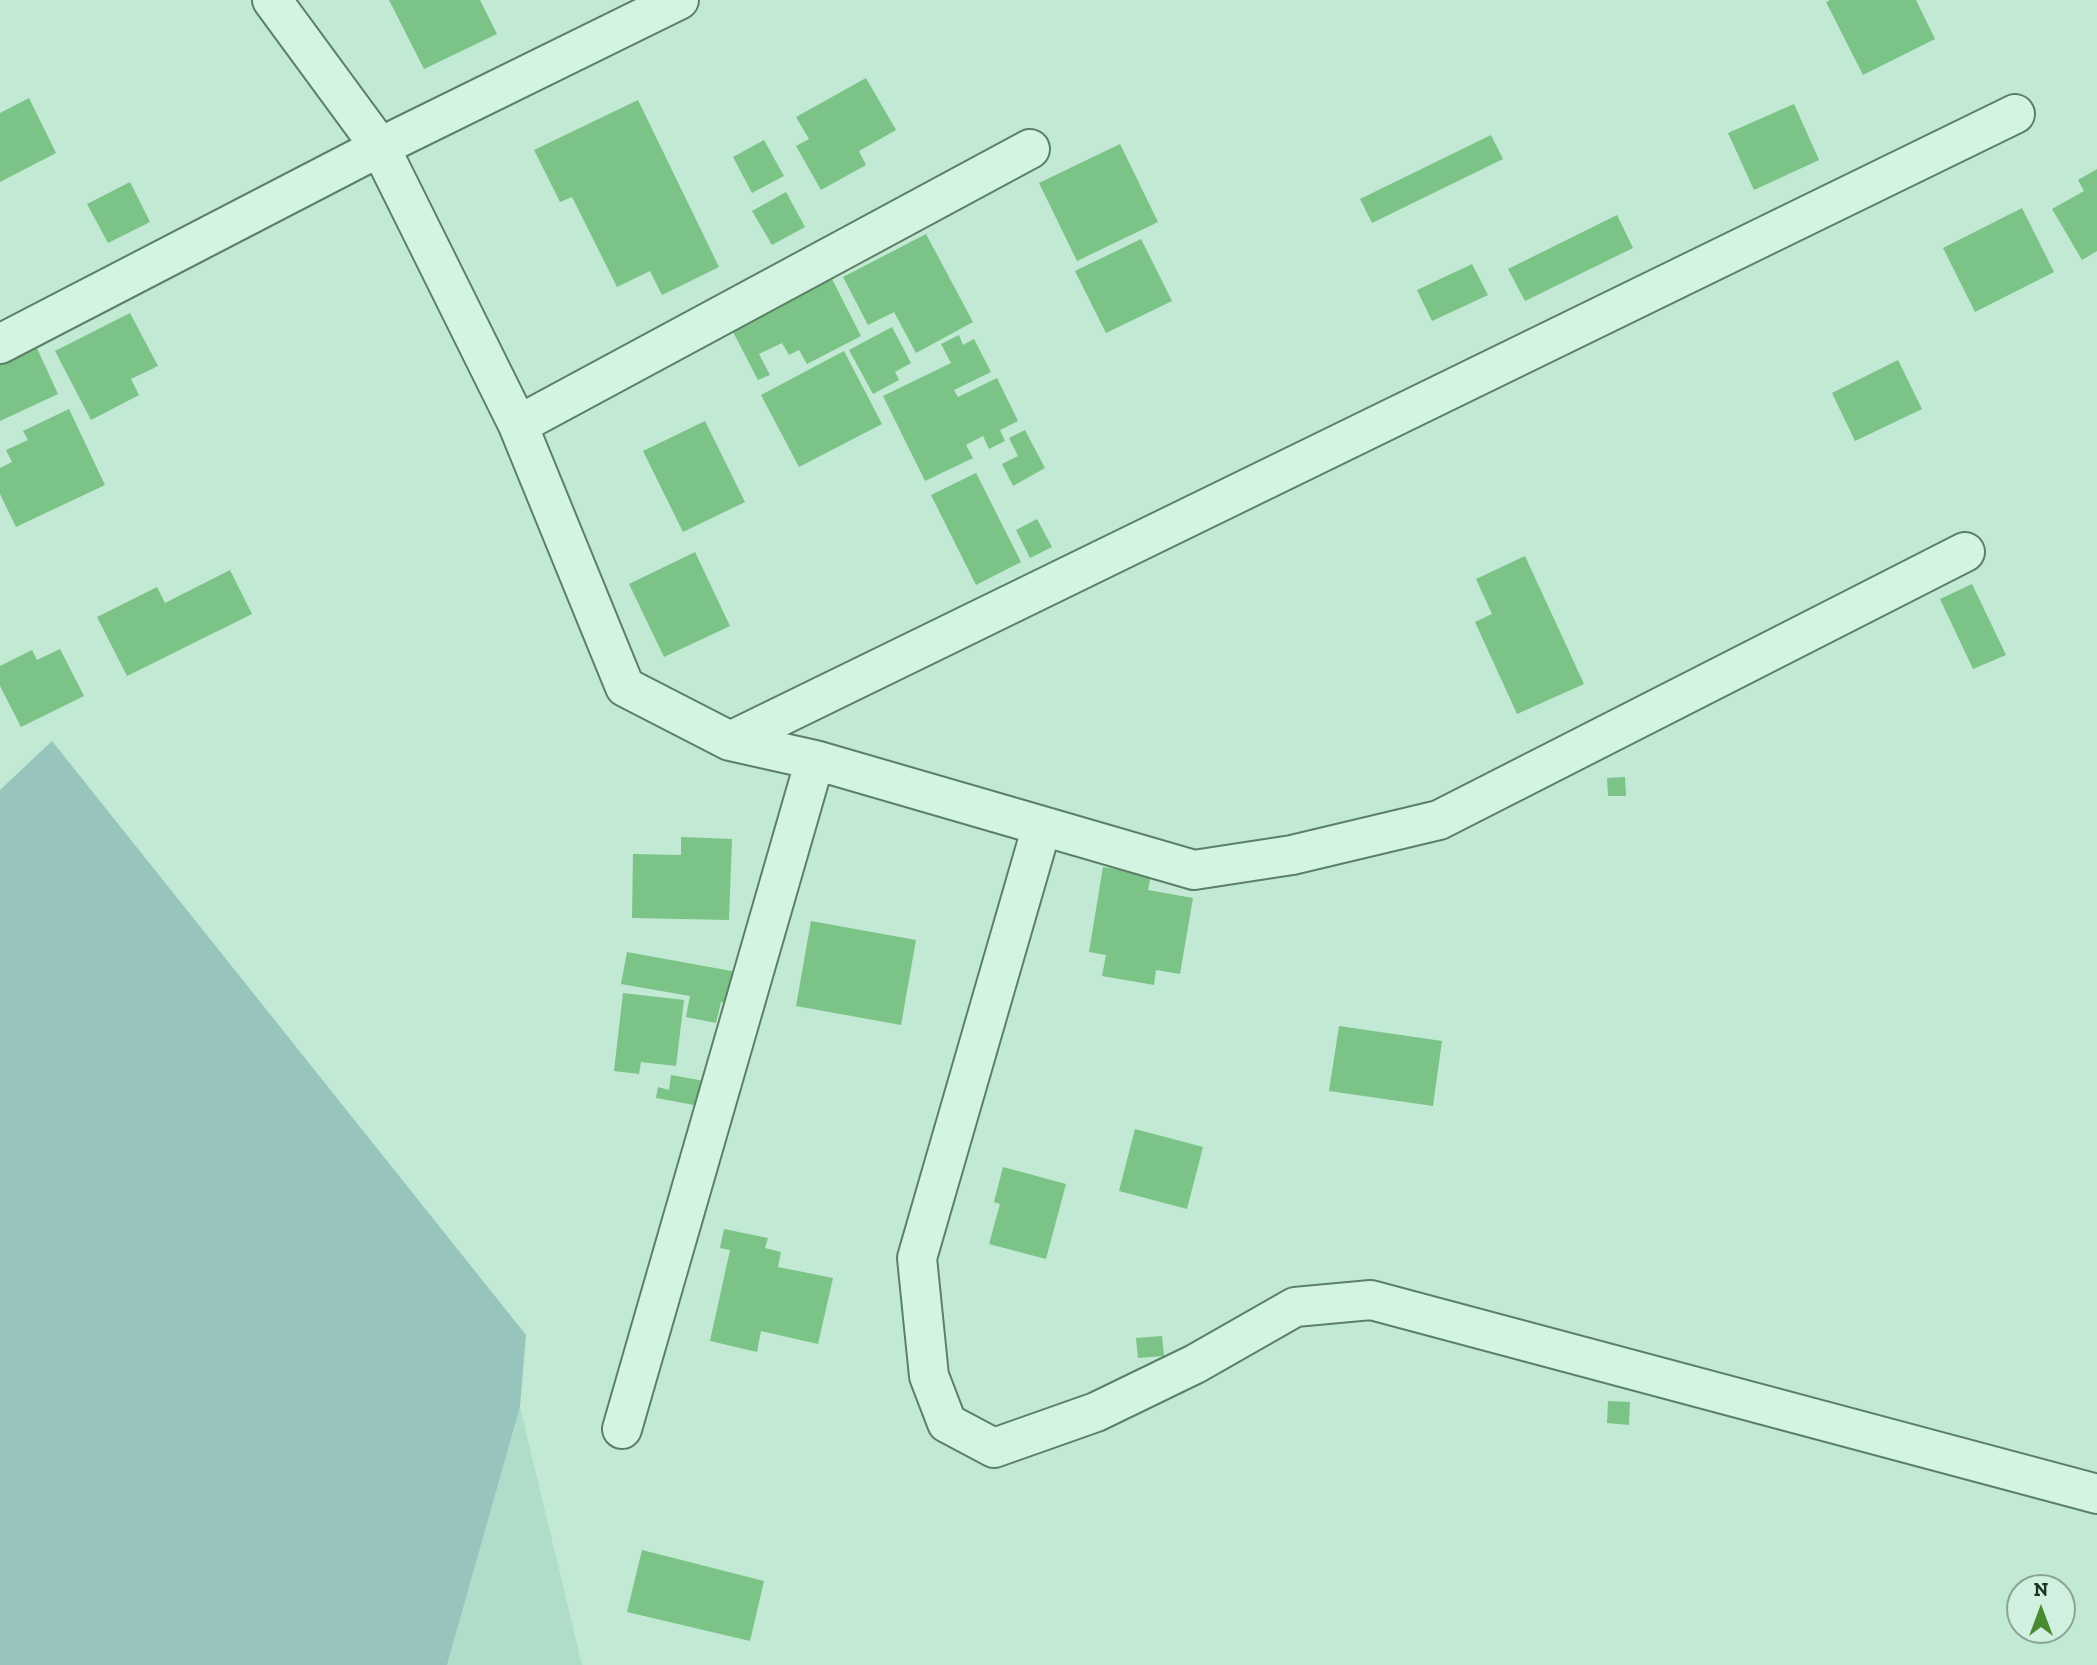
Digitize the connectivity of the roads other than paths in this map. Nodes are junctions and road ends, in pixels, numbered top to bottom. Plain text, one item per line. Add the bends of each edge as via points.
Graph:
1 (272, 0) edge
2 (679, 0) edge
3 (2015, 114) dead end
4 (380, 147) junction
5 (1030, 149) dead end
6 (0, 344) edge
7 (518, 425) junction
8 (1965, 552) dead end
9 (730, 741) junction
10 (814, 760) junction
11 (1042, 826) junction
12 (622, 1429) dead end
13 (2097, 1494) edge

1 - 4 street
2 - 4 street
3 - 9 street
4 - 6 street
4 - 7 street
5 - 7 street
7 - 9 street via 625,687
8 - 11 street via 1439,820 1292,855 1194,870
9 - 10 street
10 - 11 street
10 - 12 street
11 - 13 street via 918,1258 929,1376 947,1423 994,1448 1096,1412 1195,1364 1295,1307 1371,1300

